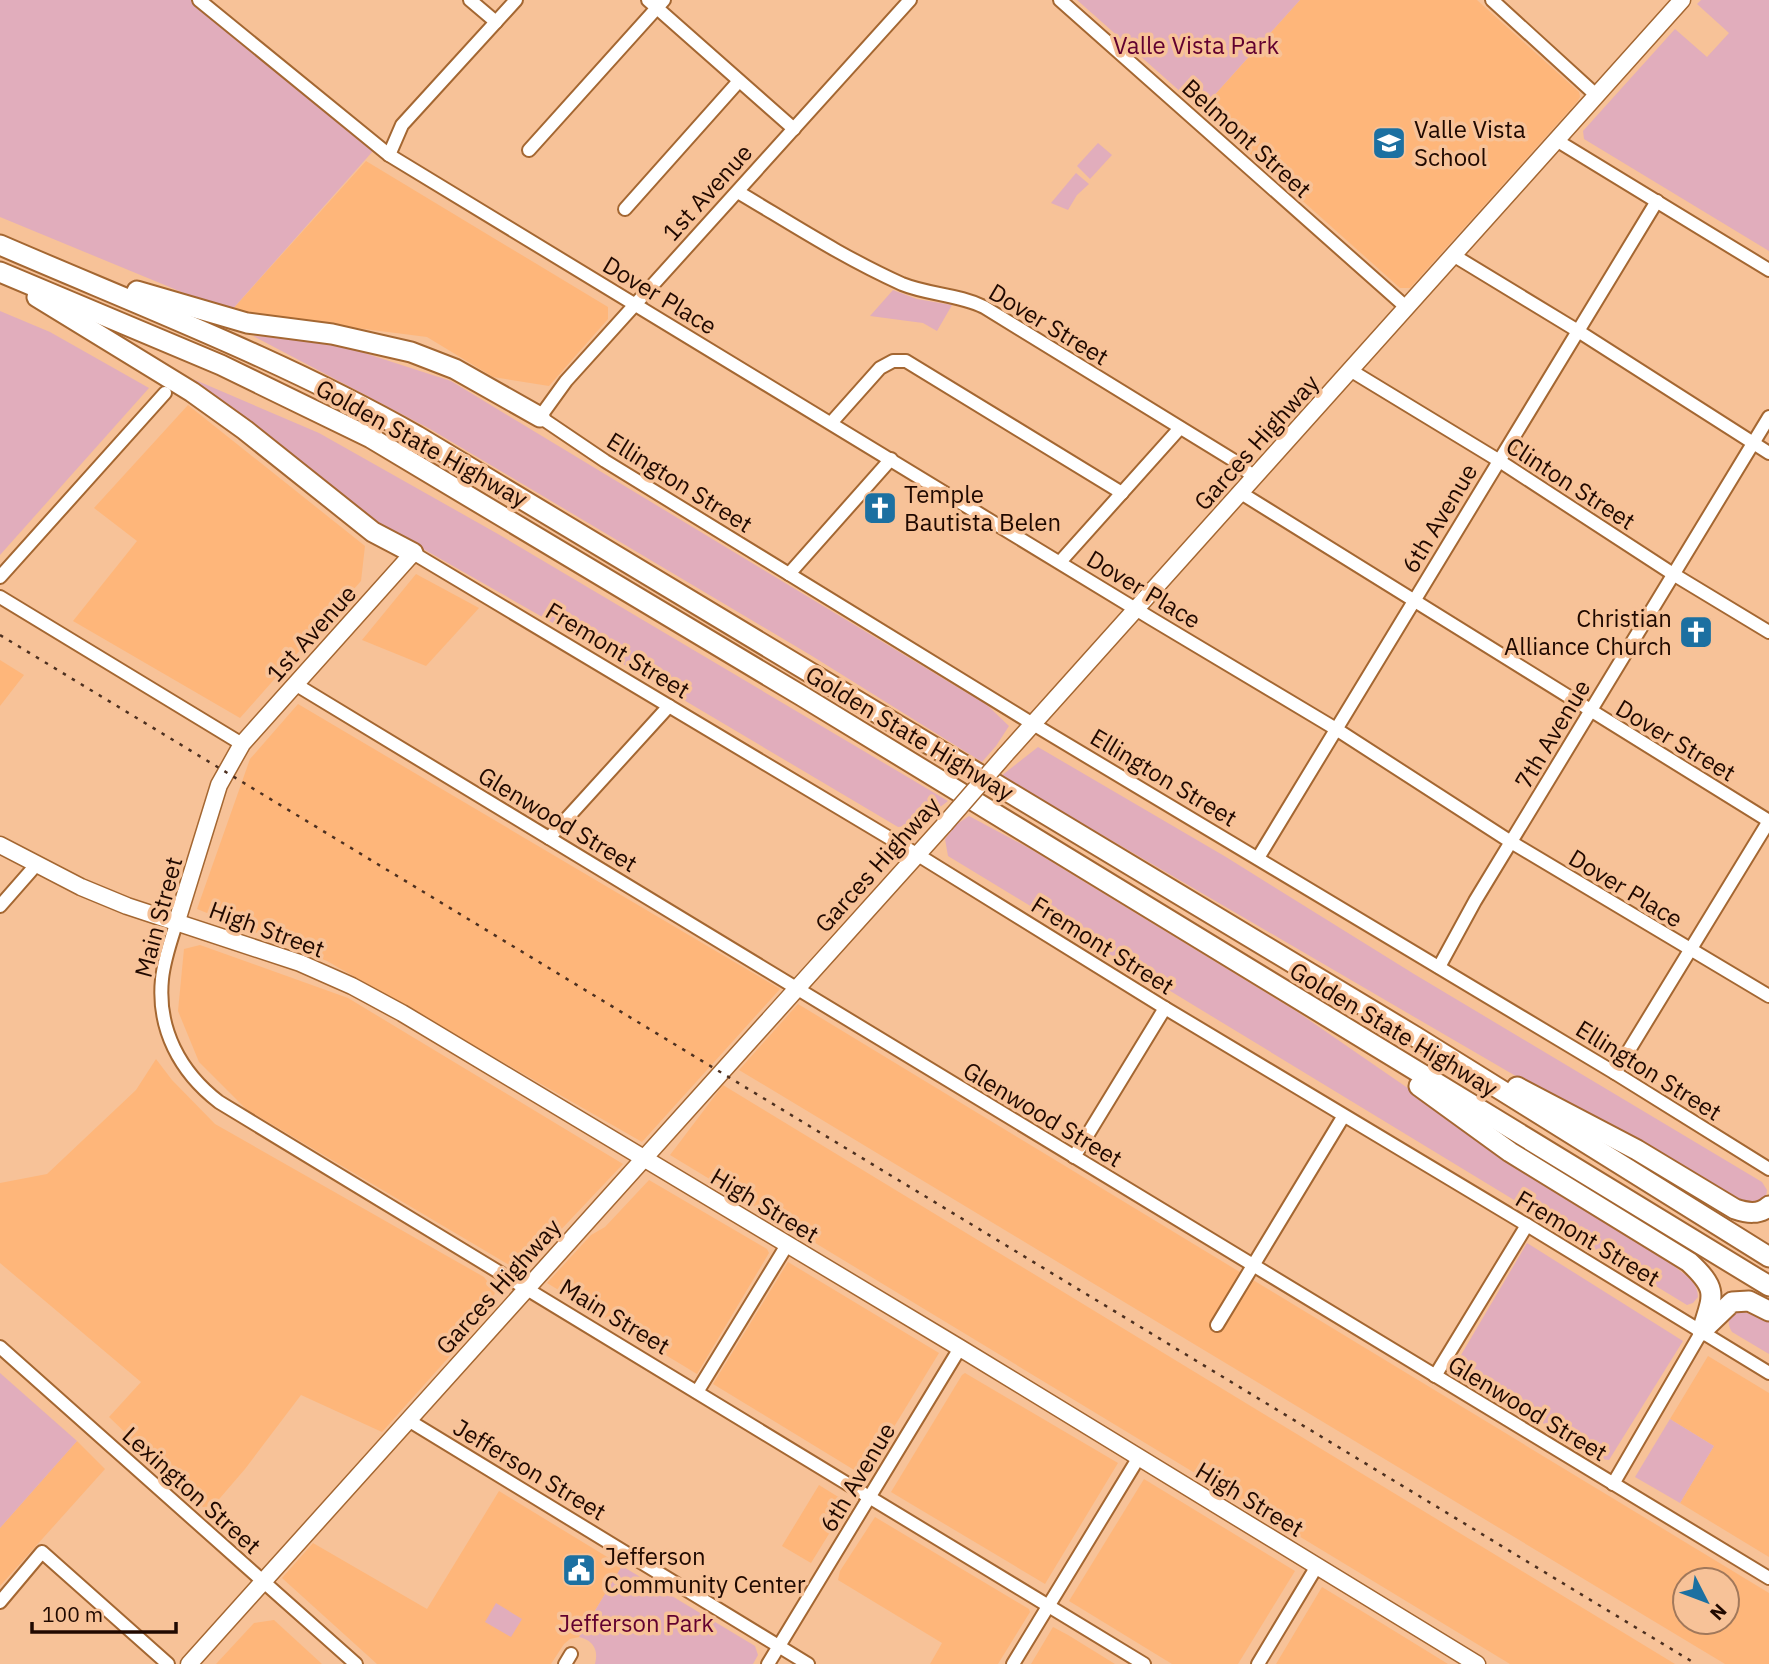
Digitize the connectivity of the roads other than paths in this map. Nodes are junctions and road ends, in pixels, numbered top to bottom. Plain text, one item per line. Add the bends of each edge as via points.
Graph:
1 (199, 0) edge
2 (470, 0) edge
3 (516, 0) edge
4 (910, 0) edge
5 (1060, 0) edge
6 (1492, 0) edge
7 (1682, 0) edge
8 (656, 3) edge
9 (496, 22) junction
10 (739, 82) junction
11 (1597, 95) junction
12 (794, 129) junction
13 (1556, 140) junction
14 (529, 150) dead end
15 (388, 155) junction
16 (737, 191) junction
17 (1657, 201) junction
18 (625, 209) dead end
19 (0, 245) edge
20 (22, 255) junction
21 (1453, 255) junction
22 (1769, 270) edge
23 (0, 274) edge
24 (636, 305) junction
25 (1406, 307) junction
26 (1578, 331) junction
27 (1350, 370) junction
28 (165, 393) dead end
29 (540, 416) junction
30 (1769, 417) edge
31 (831, 423) junction
32 (1180, 428) junction
33 (1753, 444) junction
34 (1769, 453) edge
35 (891, 459) junction
36 (1498, 460) junction
37 (1254, 477) junction
38 (1122, 493) junction
39 (1241, 493) junction
40 (413, 553) junction
41 (1060, 562) junction
42 (789, 574) junction
43 (1674, 575) junction
44 (0, 577) edge
45 (0, 597) edge
46 (1415, 599) junction
47 (1136, 609) junction
48 (1769, 632) edge
49 (295, 684) junction
50 (669, 706) junction
51 (1590, 712) junction
52 (1033, 724) junction
53 (1336, 729) junction
54 (242, 744) junction
55 (1769, 821) edge
56 (549, 838) junction
57 (1511, 842) junction
58 (0, 845) edge
59 (918, 855) junction
60 (1258, 858) junction
61 (36, 865) junction
62 (5, 893) edge
63 (0, 906) edge
64 (177, 921) junction
65 (1690, 951) junction
66 (1438, 967) junction
67 (795, 988) junction
68 (1769, 996) edge
69 (1164, 1008) junction
70 (1332, 1020) junction
71 (1416, 1037) junction
72 (1615, 1073) junction
73 (1343, 1117) junction
74 (1074, 1157) junction
75 (643, 1159) junction
76 (1769, 1169) edge
77 (1769, 1206) edge
78 (1527, 1225) junction
79 (787, 1245) junction
80 (1769, 1257) edge
81 (1253, 1265) junction
82 (1769, 1286) edge
83 (526, 1288) junction
84 (1769, 1311) edge
85 (1217, 1325) dead end
86 (1702, 1331) junction
87 (0, 1347) edge
88 (960, 1348) junction
89 (1769, 1373) edge
90 (1435, 1376) junction
91 (696, 1392) junction
92 (408, 1420) junction
93 (1139, 1457) junction
94 (1614, 1484) junction
95 (870, 1497) junction
96 (1317, 1566) junction
97 (1769, 1578) edge
98 (262, 1583) junction
99 (0, 1602) edge
100 (1048, 1606) junction
101 (779, 1646) junction
102 (168, 1664) edge
103 (189, 1664) edge
104 (356, 1664) edge
105 (768, 1664) edge
106 (808, 1664) edge
107 (1013, 1664) edge
108 (1144, 1664) edge
109 (1258, 1664) edge
110 (1477, 1664) edge

1 - 15 street, Dover Place
2 - 9 street
3 - 9 street
4 - 12 street, 1st Avenue
5 - 25 street, Belmont Street
6 - 11 street
7 - 11 main road, Garces Highway
8 - 10 street
8 - 14 street
9 - 15 street via 402,125
10 - 12 street
10 - 18 street
11 - 13 main road, Garces Highway
12 - 16 street, 1st Avenue
13 - 17 street
13 - 21 main road, Garces Highway
15 - 24 street, Dover Place
16 - 24 street, 1st Avenue
16 - 32 street, Dover Street via 859,264 915,289 975,303
17 - 22 street
17 - 26 street, 6th Avenue
19 - 20 highway, Golden State Highway
20 - 29 highway via 247,323 332,334 411,352 456,369
20 - 71 highway, Golden State Highway via 252,352 377,413
21 - 25 main road, Garces Highway
21 - 26 street
23 - 40 highway via 182,385 373,532
23 - 70 highway, Golden State Highway via 221,365 371,438
24 - 29 street, 1st Avenue
24 - 31 street, Dover Place
25 - 27 main road, Garces Highway
26 - 33 street
26 - 36 street, 6th Avenue
27 - 36 street, Clinton Street
27 - 37 main road, Garces Highway
28 - 44 street
29 - 42 street, Ellington Street via 604,461
30 - 33 street, 7th Avenue
31 - 35 street, Dover Place
31 - 38 street via 880,368 906,361
32 - 37 street, Dover Street
32 - 38 street
33 - 34 street
33 - 43 street, 7th Avenue
35 - 41 street, Dover Place
35 - 42 street
36 - 43 street, Clinton Street
36 - 46 street, 6th Avenue
37 - 39 main road, Garces Highway
38 - 41 street
39 - 46 street, Dover Street
39 - 47 main road, Garces Highway
40 - 49 main road, 1st Avenue
40 - 50 street, Fremont Street
41 - 47 street, Dover Place
42 - 52 street, Ellington Street
43 - 48 street, Clinton Street
43 - 51 street, 7th Avenue
45 - 54 street
46 - 51 street, Dover Street
46 - 53 street, 6th Avenue
47 - 52 main road, Garces Highway
47 - 53 street, Dover Place
49 - 54 main road, 1st Avenue
49 - 56 street, Glenwood Street
50 - 56 street
50 - 59 street, Fremont Street
51 - 55 street, Dover Street
51 - 57 street, 7th Avenue
52 - 59 main road, Garces Highway, bridge
52 - 60 street, Ellington Street
53 - 57 street, Dover Place
53 - 60 street, 6th Avenue
54 - 64 main road, Main Street via 219,785
55 - 65 street
56 - 67 street, Glenwood Street
57 - 65 street, Dover Place
57 - 66 street, 7th Avenue
58 - 61 main road, High Street
59 - 67 main road, Garces Highway
59 - 69 street, Fremont Street
60 - 66 street, Ellington Street
61 - 62 street
61 - 64 main road, High Street via 116,901
62 - 63 street
64 - 75 main road, High Street via 352,986
64 - 83 street, Main Street via 164,966 161,1000 170,1040 192,1079 228,1108
65 - 68 street, Dover Place
65 - 72 street
66 - 72 street, Ellington Street
67 - 74 street, Glenwood Street
67 - 75 main road, Garces Highway
69 - 73 street, Fremont Street
69 - 74 street
70 - 82 highway, Golden State Highway
70 - 86 highway via 1510,1152 1689,1262 1712,1292
71 - 77 highway via 1629,1145 1735,1209 1754,1213
71 - 80 highway, Golden State Highway
72 - 76 street, Ellington Street
73 - 78 street, Fremont Street
73 - 81 street
74 - 81 street, Glenwood Street
75 - 79 main road, High Street
75 - 83 main road, Garces Highway
78 - 86 street, Fremont Street
78 - 90 street
79 - 88 main road, High Street
79 - 91 street
81 - 85 street
81 - 90 street, Glenwood Street
83 - 91 street, Main Street
83 - 92 main road, Garces Highway
84 - 86 highway via 1749,1301 1732,1302
86 - 89 street, Fremont Street
86 - 94 street
87 - 98 street, Lexington Street
88 - 93 main road, High Street
88 - 95 street, 6th Avenue
90 - 94 street, Glenwood Street
91 - 95 street, Main Street
92 - 98 main road, Garces Highway
92 - 101 street, Jefferson Street
93 - 96 main road, High Street
93 - 100 street
94 - 97 street, Glenwood Street
95 - 100 street, Main Street
95 - 101 street, 6th Avenue
96 - 109 street
96 - 110 main road, High Street
98 - 103 main road, Garces Highway
98 - 104 street, Lexington Street
99 - 102 street via 42,1552
100 - 107 street
100 - 108 street, Main Street
101 - 105 street, 6th Avenue
101 - 106 street, Jefferson Street

